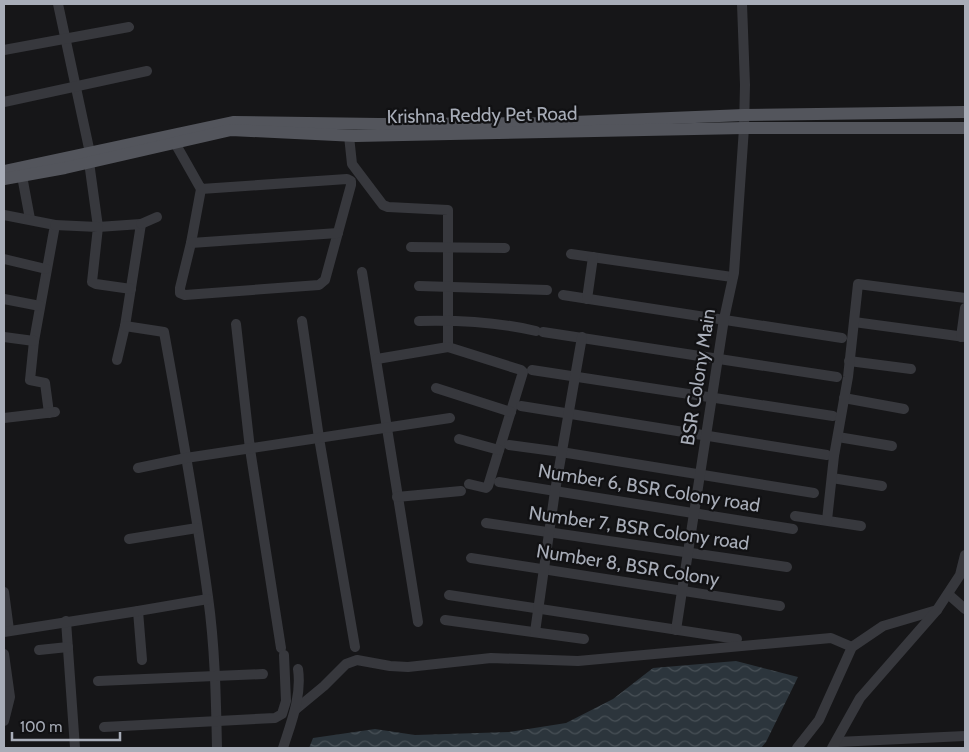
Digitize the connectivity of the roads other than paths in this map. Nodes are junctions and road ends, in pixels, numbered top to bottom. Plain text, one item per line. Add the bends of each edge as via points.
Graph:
1 (58, 4) edge
2 (742, 4) edge
3 (129, 27) dead end
4 (65, 39) junction
5 (4, 50) edge
6 (147, 71) dead end
7 (76, 87) junction
8 (4, 99) edge
9 (965, 112) edge
10 (744, 122) junction
11 (965, 128) edge
12 (349, 136) junction
13 (175, 143) junction
14 (90, 158) junction
15 (4, 171) edge
16 (22, 176) junction
17 (4, 179) edge
18 (201, 189) junction
19 (4, 215) edge
20 (157, 217) dead end
21 (30, 219) junction
22 (141, 224) junction
23 (55, 225) junction
24 (98, 228) junction
25 (338, 233) junction
26 (192, 243) junction
27 (411, 247) dead end
28 (448, 247) junction
29 (505, 248) dead end
30 (571, 254) dead end
31 (593, 257) junction
32 (4, 260) edge
33 (46, 269) junction
34 (362, 272) dead end
35 (732, 277) junction
36 (419, 286) dead end
37 (448, 287) junction
38 (131, 289) junction
39 (547, 290) dead end
40 (563, 295) dead end
41 (965, 298) edge
42 (4, 299) edge
43 (586, 299) junction
44 (40, 306) junction
45 (965, 308) edge
46 (724, 319) junction
47 (302, 320) dead end
48 (419, 321) dead end
49 (448, 321) junction
50 (854, 322) junction
51 (236, 324) dead end
52 (125, 326) junction
53 (4, 337) edge
54 (582, 337) junction
55 (963, 337) edge
56 (842, 338) dead end
57 (34, 342) junction
58 (448, 347) junction
59 (718, 358) junction
60 (117, 360) dead end
61 (377, 360) junction
62 (850, 361) junction
63 (532, 370) dead end
64 (911, 370) dead end
65 (574, 376) junction
66 (837, 377) dead end
67 (436, 388) dead end
68 (713, 398) junction
69 (844, 398) junction
70 (521, 406) dead end
71 (904, 409) dead end
72 (511, 412) junction
73 (568, 414) junction
74 (833, 416) dead end
75 (4, 418) edge
76 (450, 418) dead end
77 (386, 428) junction
78 (706, 436) junction
79 (838, 437) junction
80 (319, 438) junction
81 (459, 440) dead end
82 (509, 445) dead end
83 (892, 446) dead end
84 (250, 449) junction
85 (500, 450) junction
86 (562, 452) junction
87 (827, 455) dead end
88 (186, 458) junction
89 (138, 468) dead end
90 (700, 474) junction
91 (832, 478) junction
92 (498, 482) dead end
93 (882, 486) dead end
94 (555, 491) junction
95 (814, 493) dead end
96 (397, 497) junction
97 (694, 513) junction
98 (795, 516) dead end
99 (827, 520) junction
100 (486, 523) dead end
101 (861, 526) dead end
102 (197, 528) junction
103 (793, 529) dead end
104 (550, 532) junction
105 (129, 539) dead end
106 (688, 553) junction
107 (965, 555) edge
108 (470, 558) dead end
109 (786, 567) dead end
110 (543, 569) junction
111 (683, 590) junction
112 (4, 592) edge
113 (948, 594) junction
114 (449, 595) dead end
115 (208, 599) junction
116 (780, 606) dead end
117 (538, 609) junction
118 (965, 609) edge
119 (937, 610) junction
120 (138, 611) junction
121 (444, 620) dead end
122 (66, 622) junction
123 (418, 622) dead end
124 (676, 630) junction
125 (6, 631) edge
126 (535, 632) junction
127 (584, 639) dead end
128 (737, 639) dead end
129 (68, 647) junction
130 (356, 647) dead end
131 (852, 647) junction
132 (39, 650) dead end
133 (4, 654) edge
134 (142, 660) dead end
135 (298, 669) dead end
136 (263, 674) dead end
137 (216, 676) junction
138 (98, 681) dead end
139 (296, 710) junction
140 (217, 720) junction
141 (4, 721) edge
142 (104, 727) dead end
143 (965, 736) edge
144 (834, 745) edge
145 (75, 748) edge
146 (217, 748) edge
147 (283, 748) edge
148 (797, 748) edge

1 - 4 street
2 - 10 street, BSR Colony Main
3 - 4 street
4 - 5 street
4 - 7 street
6 - 7 street
7 - 8 street
7 - 14 street
9 - 10 main road, Krishna Reddy Pet Road
10 - 11 main road, Krishna Reddy Pet Road
10 - 12 main road, Krishna Reddy Pet Road
10 - 14 main road, Krishna Reddy Pet Road via 233,122
10 - 35 street, BSR Colony Main
12 - 13 main road, Krishna Reddy Pet Road via 231,130
12 - 28 street via 352,164 383,205 448,210
13 - 14 main road, Krishna Reddy Pet Road
13 - 18 street
14 - 15 main road, Krishna Reddy Pet Road
14 - 16 main road, Krishna Reddy Pet Road
14 - 24 street
16 - 17 main road, Krishna Reddy Pet Road
16 - 21 street
18 - 25 street via 347,179 351,185
18 - 26 street
19 - 21 street
20 - 22 street
21 - 23 street
22 - 24 street
22 - 38 street
23 - 24 street
23 - 33 street
24 - 38 street via 92,282
25 - 26 street
25 - 26 street via 325,280 319,285 185,296 180,293 180,288
27 - 28 street
28 - 29 street
28 - 37 street
30 - 31 street
31 - 35 street
31 - 43 street
32 - 33 street
33 - 44 street
34 - 61 street
35 - 46 street, BSR Colony Main
36 - 37 street
37 - 39 street
37 - 49 street
38 - 52 street
40 - 43 street
41 - 50 street via 858,284
42 - 44 street
43 - 46 street
44 - 57 street
45 - 55 street
46 - 56 street
46 - 59 street, BSR Colony Main
47 - 80 street
48 - 49 street
49 - 54 street via 510,325
49 - 58 street
50 - 55 street
50 - 62 street
51 - 84 street
52 - 60 street
52 - 88 street via 164,332
53 - 57 street
54 - 59 street
54 - 65 street
57 - 75 street via 30,380 45,383 52,412
58 - 61 street
58 - 72 street via 521,370 523,374
59 - 66 street
59 - 68 street, BSR Colony Main
61 - 77 street
62 - 64 street
62 - 69 street
63 - 65 street
65 - 68 street
65 - 73 street
67 - 72 street
68 - 74 street
68 - 78 street, BSR Colony Main
69 - 71 street
69 - 79 street
70 - 73 street
72 - 85 street
73 - 78 street
73 - 86 street
76 - 77 street
77 - 80 street
77 - 96 street
78 - 87 street
78 - 90 street, BSR Colony Main
79 - 83 street
79 - 91 street
80 - 84 street
80 - 130 street
81 - 85 street
82 - 86 street
84 - 88 street
84 - 140 street via 283,652 286,701 282,714 275,718
85 - 96 street via 486,488
86 - 90 street
86 - 94 street
88 - 89 street
88 - 102 street
90 - 95 street
90 - 97 street, BSR Colony Main
91 - 93 street
91 - 99 street
92 - 94 street, Number 6, BSR Colony road
94 - 97 street, Number 6, BSR Colony road
94 - 104 street
96 - 123 street
97 - 103 street, Number 6, BSR Colony road
97 - 106 street, BSR Colony Main
98 - 99 street
99 - 101 street
100 - 104 street, Number 7, BSR Colony road
102 - 105 street
102 - 115 street
104 - 106 street, Number 7, BSR Colony road
104 - 110 street
106 - 109 street, Number 7, BSR Colony road
106 - 111 street, BSR Colony Main
107 - 113 street via 960,575
108 - 110 street, Number 8, BSR Colony
110 - 111 street, Number 8, BSR Colony
110 - 117 street
111 - 116 street, Number 8, BSR Colony
111 - 124 street, BSR Colony Main
112 - 125 street
113 - 118 street
113 - 119 street
114 - 117 street
115 - 120 street
115 - 137 street
117 - 124 street
117 - 126 street
119 - 131 street via 883,626
119 - 144 street via 860,698
120 - 122 street
120 - 134 street
121 - 126 street
122 - 125 street
122 - 129 street
124 - 128 street
126 - 127 street
129 - 132 street
129 - 145 street
131 - 139 street via 831,638 578,661 491,658 408,667 357,660 346,664
131 - 148 street via 819,720
133 - 141 street via 10,697
135 - 139 street
136 - 137 street
137 - 138 street
137 - 140 street
139 - 147 street
140 - 142 street
140 - 146 street
143 - 144 street

